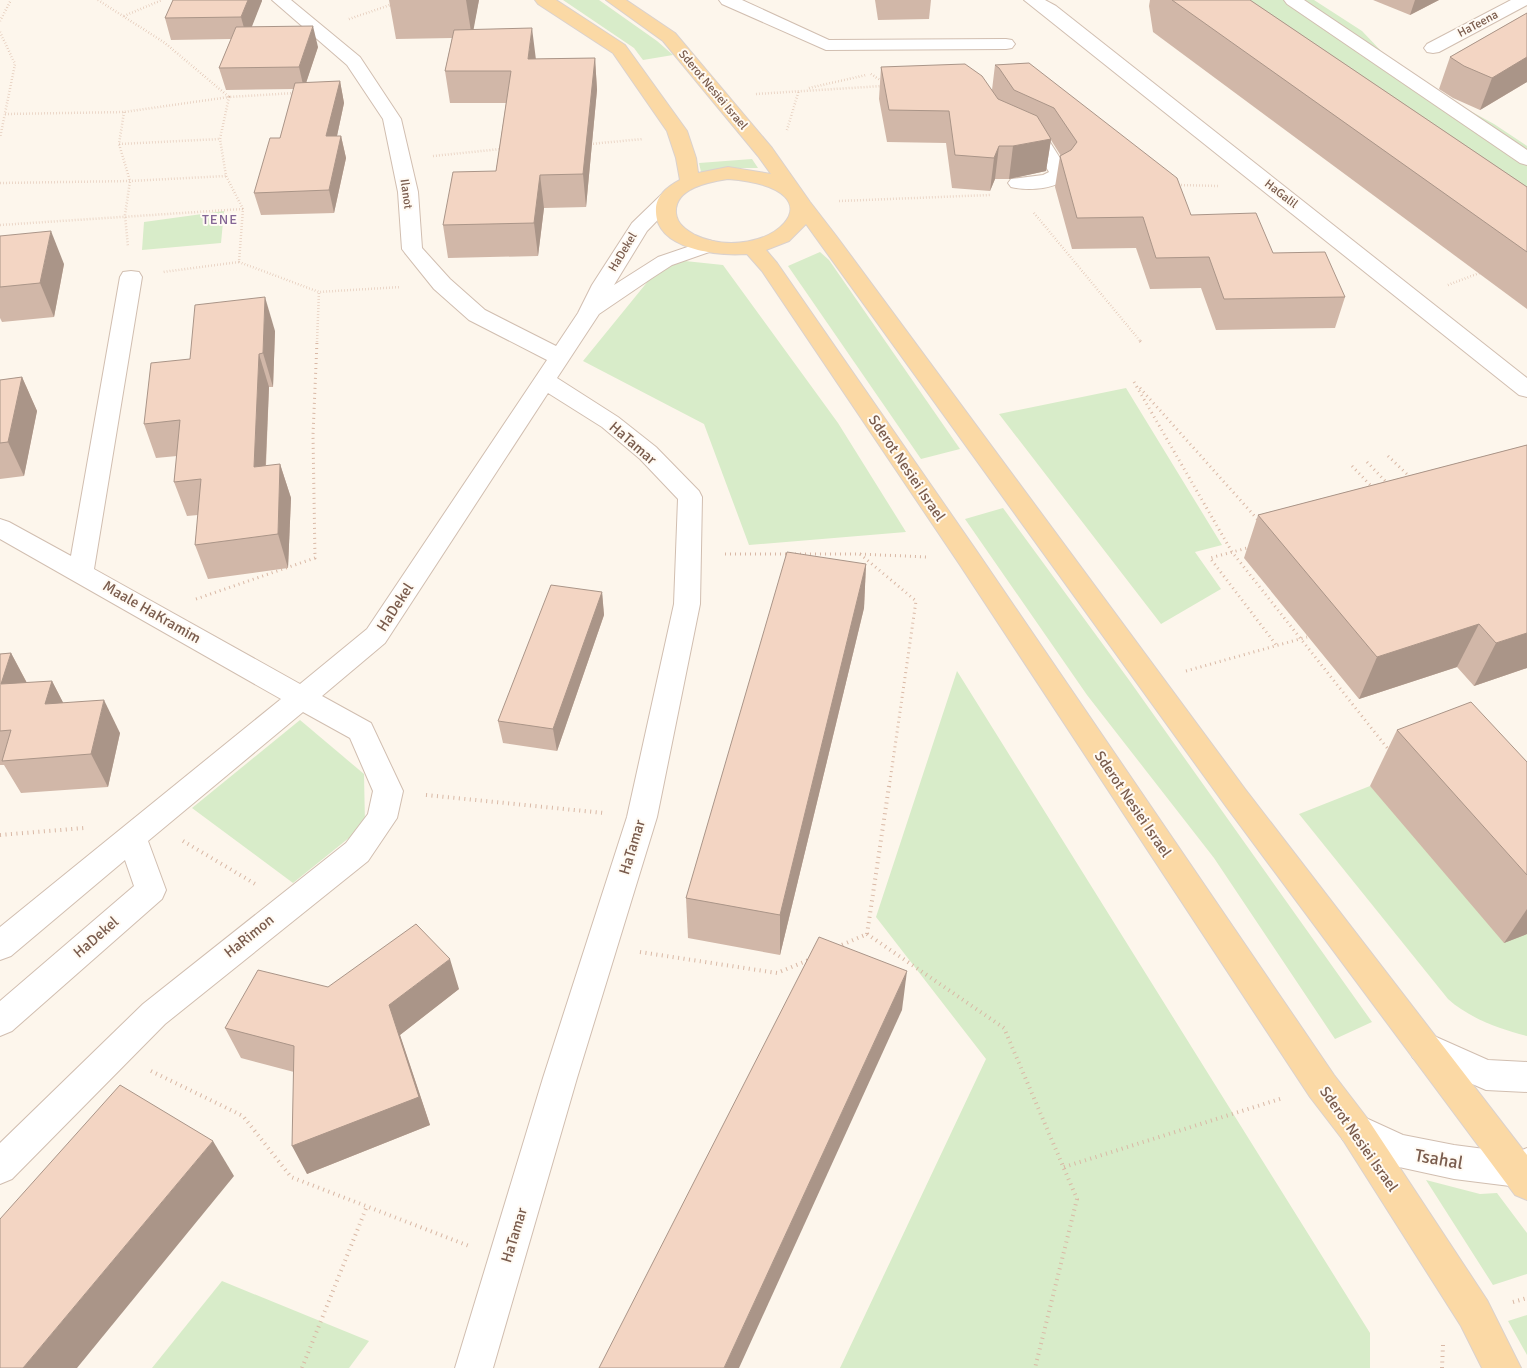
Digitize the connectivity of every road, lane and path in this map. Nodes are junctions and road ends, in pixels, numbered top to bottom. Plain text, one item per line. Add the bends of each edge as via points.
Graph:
1 (11, 0) edge
2 (98, 0) edge
3 (162, 0) edge
4 (281, 0) edge
5 (544, 0) edge
6 (615, 0) edge
7 (728, 0) edge
8 (1033, 0) edge
9 (1293, 0) edge
10 (1524, 0) edge
11 (398, 3) dead end
12 (124, 16) junction
13 (0, 21) edge
14 (316, 29) junction
15 (0, 32) edge
16 (1006, 44) dead end
17 (1433, 48) dead end
18 (889, 86) edge
19 (296, 93) edge
20 (229, 97) junction
21 (124, 112) junction
22 (5, 114) junction
23 (1002, 126) edge
24 (786, 131) dead end
25 (679, 136) junction
26 (0, 138) edge
27 (220, 139) junction
28 (119, 144) junction
29 (582, 144) edge
30 (508, 149) edge
31 (1527, 159) edge
32 (401, 160) junction
33 (226, 176) junction
34 (130, 181) junction
35 (690, 182) junction
36 (0, 183) edge
37 (1174, 185) edge
38 (1272, 187) junction
39 (1018, 188) junction
40 (668, 199) junction
41 (797, 199) junction
42 (839, 201) dead end
43 (243, 209) junction
44 (125, 215) junction
45 (0, 224) edge
46 (708, 246) junction
47 (752, 247) junction
48 (239, 262) junction
49 (1483, 272) dead end
50 (131, 276) joint
51 (442, 284) junction
52 (319, 292) junction
53 (1412, 298) junction
54 (589, 313) junction
55 (1142, 343) dead end
56 (552, 368) junction
57 (1527, 390) edge
58 (1388, 456) dead end
59 (1367, 462) dead end
60 (1352, 466) dead end
61 (1413, 480) edge
62 (1372, 487) edge
63 (1395, 490) edge
64 (1264, 526) edge
65 (0, 528) edge
66 (1259, 545) dead end
67 (1232, 552) junction
68 (688, 554) junction
69 (860, 554) junction
70 (969, 559) junction
71 (81, 572) junction
72 (154, 614) junction
73 (1307, 637) dead end
74 (1300, 639) junction
75 (1277, 646) junction
76 (1150, 682) junction
77 (303, 697) junction
78 (1388, 749) dead end
79 (388, 791) junction
80 (642, 817) junction
81 (141, 830) junction
82 (0, 834) edge
83 (290, 904) junction
84 (867, 934) junction
85 (0, 946) edge
86 (602, 946) junction
87 (831, 950) edge
88 (813, 958) edge
89 (0, 1021) edge
90 (1425, 1047) junction
91 (115, 1053) junction
92 (1527, 1077) edge
93 (1322, 1086) junction
94 (1355, 1128) junction
95 (0, 1167) edge
96 (1064, 1167) junction
97 (1524, 1173) edge
98 (367, 1206) junction
99 (506, 1261) junction
100 (302, 1368) edge
101 (474, 1368) edge
102 (1035, 1368) edge
103 (1502, 1368) edge

1 - 13 path
2 - 12 path
3 - 12 path
4 - 14 street, Ilanot
5 - 25 main road via 619,49
6 - 41 main road, Sderot Nesiei Israel via 669,37 765,152
7 - 16 street via 826,46
8 - 38 street, HaGalil via 1050,10
9 - 31 street
10 - 17 street, HaTeena
11 - 14 path
12 - 20 path via 165,43
14 - 32 street, Ilanot via 354,61 392,119
15 - 22 path via 15,64
18 - 24 path via 799,90
19 - 20 path
20 - 21 path
20 - 27 path
21 - 22 path
21 - 28 path
22 - 26 path
23 - 39 street via 1041,143 1060,174 1048,181
25 - 29 path
25 - 35 main road
27 - 28 path
27 - 33 path
28 - 34 path
30 - 32 path
32 - 51 street, Ilanot via 408,192 412,249
33 - 34 path
33 - 43 path
34 - 36 path
34 - 44 path
35 - 40 main road
35 - 41 main road via 728,173 748,174 783,185
37 - 38 path
38 - 53 street, HaGalil
39 - 42 path
39 - 55 path
40 - 46 main road via 667,221 675,231
40 - 54 street, HaDekel via 639,227
41 - 47 main road via 801,212 791,230
41 - 76 main road, Sderot Nesiei Israel
43 - 44 path
43 - 48 path
44 - 45 path
46 - 47 main road via 729,249
46 - 54 street, HaDekel via 666,261 644,273
47 - 70 main road, Sderot Nesiei Israel via 770,267
48 - 50 path
48 - 52 path
49 - 53 path
50 - 71 street
51 - 52 path
51 - 56 street, Ilanot via 476,315
52 - 72 path via 313,435 315,558
53 - 57 street, HaGalil
54 - 56 street, HaDekel
56 - 68 street, HaTamar via 648,453 690,497
56 - 77 street, HaDekel via 376,636
58 - 61 path
59 - 63 path
60 - 62 path
64 - 67 path via 1134,382
65 - 71 street, Maale HaKramim
66 - 67 path
67 - 74 path
67 - 75 path via 1210,558
68 - 69 path
68 - 80 street, HaTamar via 687,604
69 - 70 path
69 - 84 path via 916,601
70 - 93 main road, Sderot Nesiei Israel
71 - 72 street, Maale HaKramim
72 - 77 street, Maale HaKramim
73 - 74 path
74 - 75 path
74 - 78 path
75 - 76 path
76 - 90 main road, Sderot Nesiei Israel
77 - 79 street via 361,731
77 - 81 street, HaDekel
79 - 80 path
79 - 83 street, HaRimon via 382,818 357,852
80 - 86 street, HaTamar
81 - 82 path
81 - 83 path
81 - 85 street, HaDekel
81 - 89 street, HaDekel via 150,890
83 - 91 street, HaRimon via 154,1014
84 - 87 path
84 - 96 path via 1004,1028
86 - 88 path via 777,974
86 - 99 street, HaTamar
90 - 92 street via 1486,1075
90 - 97 main road, Sderot Nesiei Israel
91 - 95 street, HaRimon
91 - 98 path via 243,1116 291,1177
93 - 94 main road, Sderot Nesiei Israel
93 - 96 path
94 - 97 street, Tsahal via 1399,1151
94 - 103 main road, Sderot Nesiei Israel via 1474,1313
96 - 102 path via 1077,1199
98 - 99 path
98 - 100 path
99 - 101 street, HaTamar

